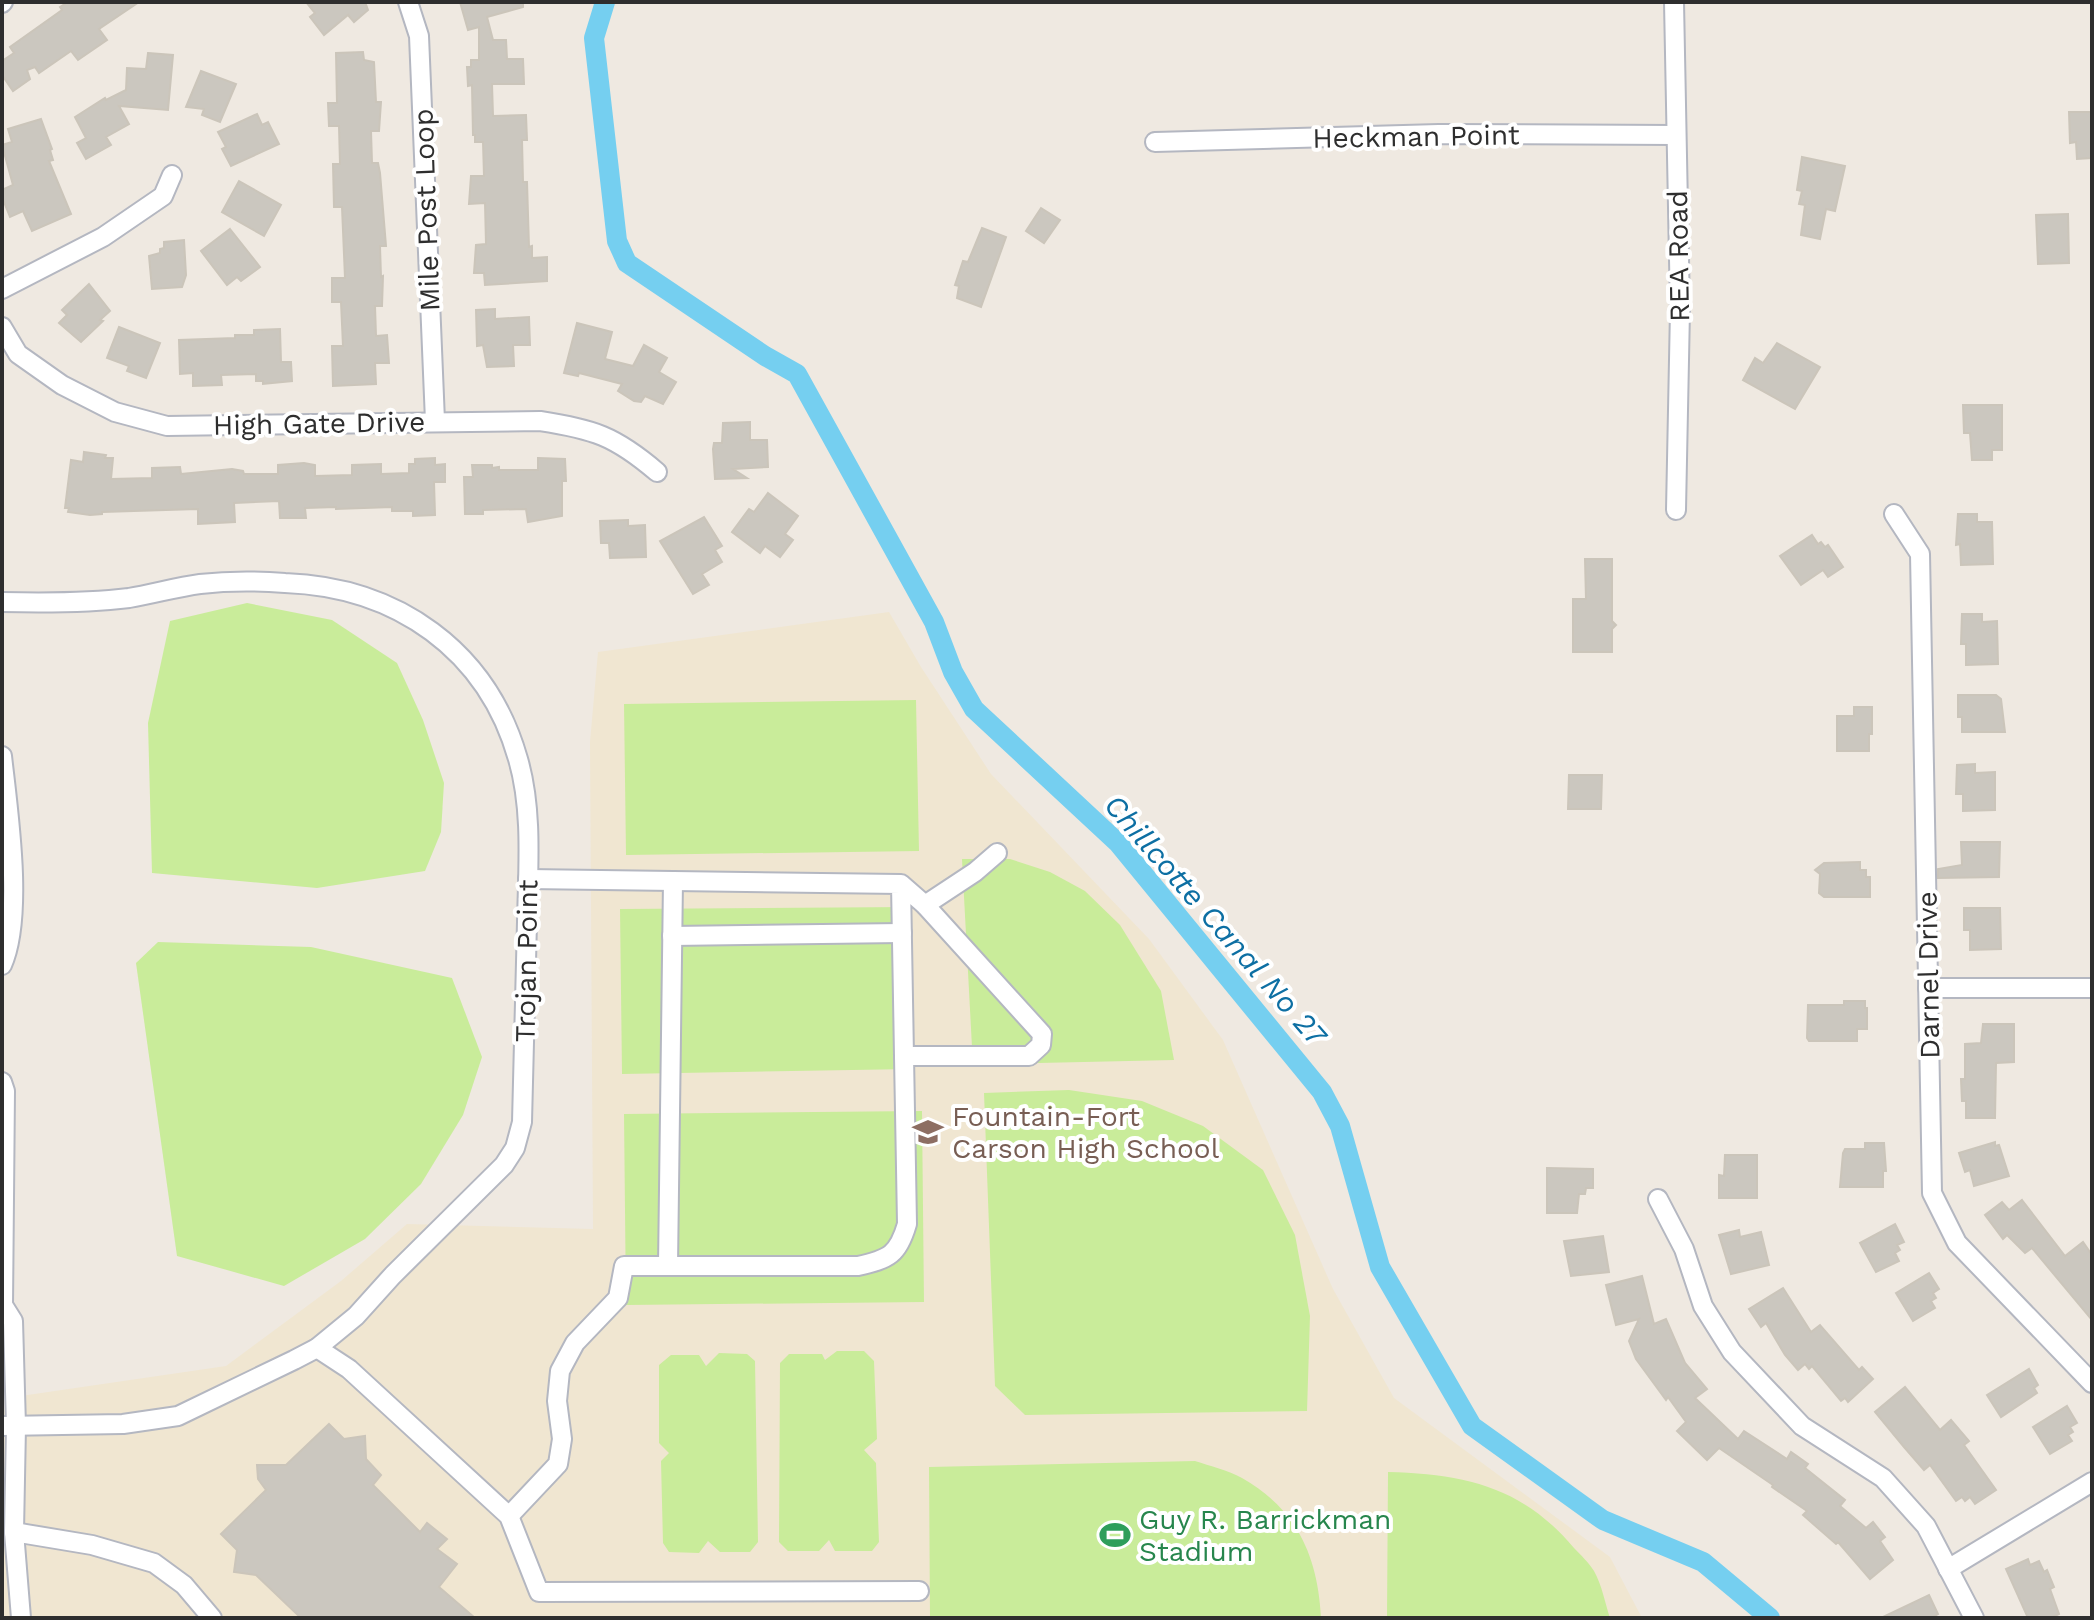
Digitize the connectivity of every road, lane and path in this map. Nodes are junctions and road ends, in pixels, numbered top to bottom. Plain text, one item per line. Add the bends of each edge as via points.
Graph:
1 (408, 2) edge
2 (1674, 2) edge
3 (1676, 135) junction
4 (1155, 142) dead end
5 (172, 175) dead end
6 (2, 289) edge
7 (2, 327) edge
8 (435, 421) junction
9 (657, 472) dead end
10 (1676, 510) dead end
11 (1894, 514) dead end
12 (2, 602) edge
13 (2, 756) edge
14 (997, 853) dead end
15 (528, 879) junction
16 (673, 881) junction
17 (901, 884) junction
18 (925, 905) junction
19 (902, 933) junction
20 (672, 936) junction
21 (2, 965) edge
22 (1928, 988) junction
23 (2092, 988) edge
24 (904, 1056) junction
25 (2, 1082) edge
26 (1658, 1199) dead end
27 (668, 1266) junction
28 (8, 1321) edge
29 (317, 1348) junction
30 (2092, 1383) edge
31 (9, 1426) edge
32 (2092, 1482) edge
33 (509, 1516) junction
34 (14, 1532) junction
35 (1948, 1569) junction
36 (919, 1591) dead end
37 (21, 1618) edge
38 (212, 1618) edge
39 (1974, 1618) edge

1 - 8 street, Mile Post Loop via 419,36
2 - 3 street, REA Road
3 - 4 street, Heckman Point via 1439,134
3 - 10 street, REA Road
5 - 6 street via 163,196 103,237
7 - 8 street, High Gate Drive via 18,354 62,385 115,412 167,426
8 - 9 street, High Gate Drive via 540,421 588,428 632,450
11 - 22 street, Darnel Drive via 1920,554
12 - 15 street, Trojan Point via 128,598 203,584 287,583 360,593 412,616 453,648 487,687 504,717 527,807
13 - 21 street via 12,841 11,936
14 - 18 street
15 - 16 street
15 - 29 street, Trojan Point via 522,1122 515,1148 356,1316
16 - 17 street
16 - 20 street
17 - 18 street
17 - 19 street
18 - 24 street via 1042,1034 1041,1045 1029,1056
19 - 20 street
19 - 24 street
20 - 27 street
22 - 23 street
22 - 30 street, Darnel Drive via 1932,1193 1957,1243
24 - 27 street via 907,1224 900,1245 881,1260 858,1266
25 - 28 street via 3,1305
26 - 35 street via 1684,1249 1703,1306 1732,1352 1802,1426 1883,1478 1926,1526
27 - 33 street via 624,1266 618,1298 575,1343 560,1371 558,1464
28 - 31 street
29 - 31 street, Trojan Point via 178,1416 123,1424
29 - 33 street via 349,1369
31 - 34 street
32 - 35 street
33 - 36 street via 539,1592
34 - 37 street
34 - 38 street via 92,1545 154,1563 184,1585
35 - 39 street

